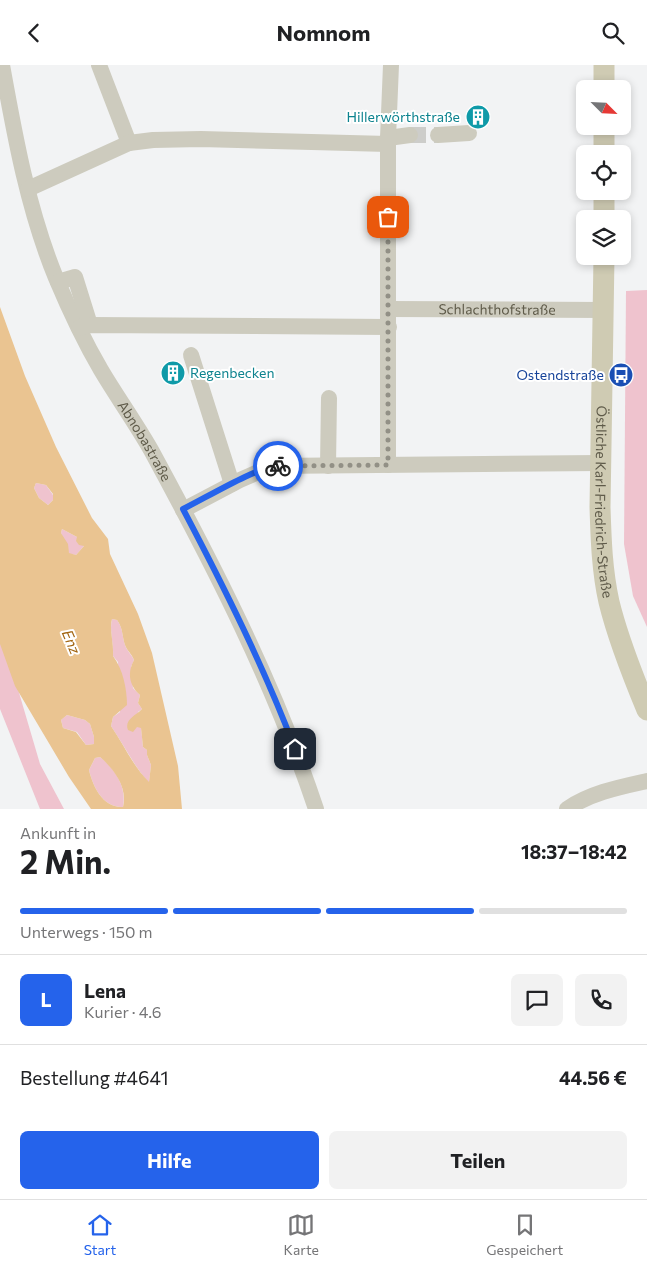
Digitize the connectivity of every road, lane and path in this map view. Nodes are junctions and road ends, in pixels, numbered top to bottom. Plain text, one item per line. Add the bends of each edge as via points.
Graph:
1 (2, 65) edge
2 (99, 65) edge
3 (391, 65) edge
4 (604, 65) edge
5 (604, 80) edge
6 (469, 133) dead end
7 (410, 135) tunnel mouth
8 (438, 135) tunnel mouth
9 (388, 141) junction
10 (129, 143) junction
11 (28, 189) junction
12 (604, 265) edge
13 (389, 309) junction
14 (603, 310) junction
15 (85, 326) junction
16 (389, 327) junction
17 (191, 355) dead end
18 (329, 398) dead end
19 (600, 463) junction
20 (388, 465) junction
21 (328, 466) junction
22 (232, 484) junction
23 (183, 509) junction
24 (647, 710) edge
25 (647, 781) edge
26 (316, 809) edge
27 (567, 809) edge

1 - 11 street, Abnobastraße
2 - 10 street
3 - 9 street
4 - 5 main road
6 - 8 street
7 - 9 street
9 - 10 street via 200,139
9 - 13 street
10 - 11 street
11 - 15 street, Abnobastraße via 58,282
12 - 14 main road, Östliche Karl-Friedrich-Straße
13 - 14 street, Schlachthofstraße
13 - 16 street
14 - 19 main road, Östliche Karl-Friedrich-Straße
15 - 16 street
15 - 23 street, Abnobastraße via 94,356
16 - 20 street
17 - 22 street
18 - 21 street
19 - 20 street
19 - 24 main road, Östliche Karl-Friedrich-Straße via 601,548 609,600 628,663
20 - 21 street
21 - 22 street via 272,466
22 - 23 street
23 - 26 street, Abnobastraße via 271,689
25 - 27 street via 603,792

